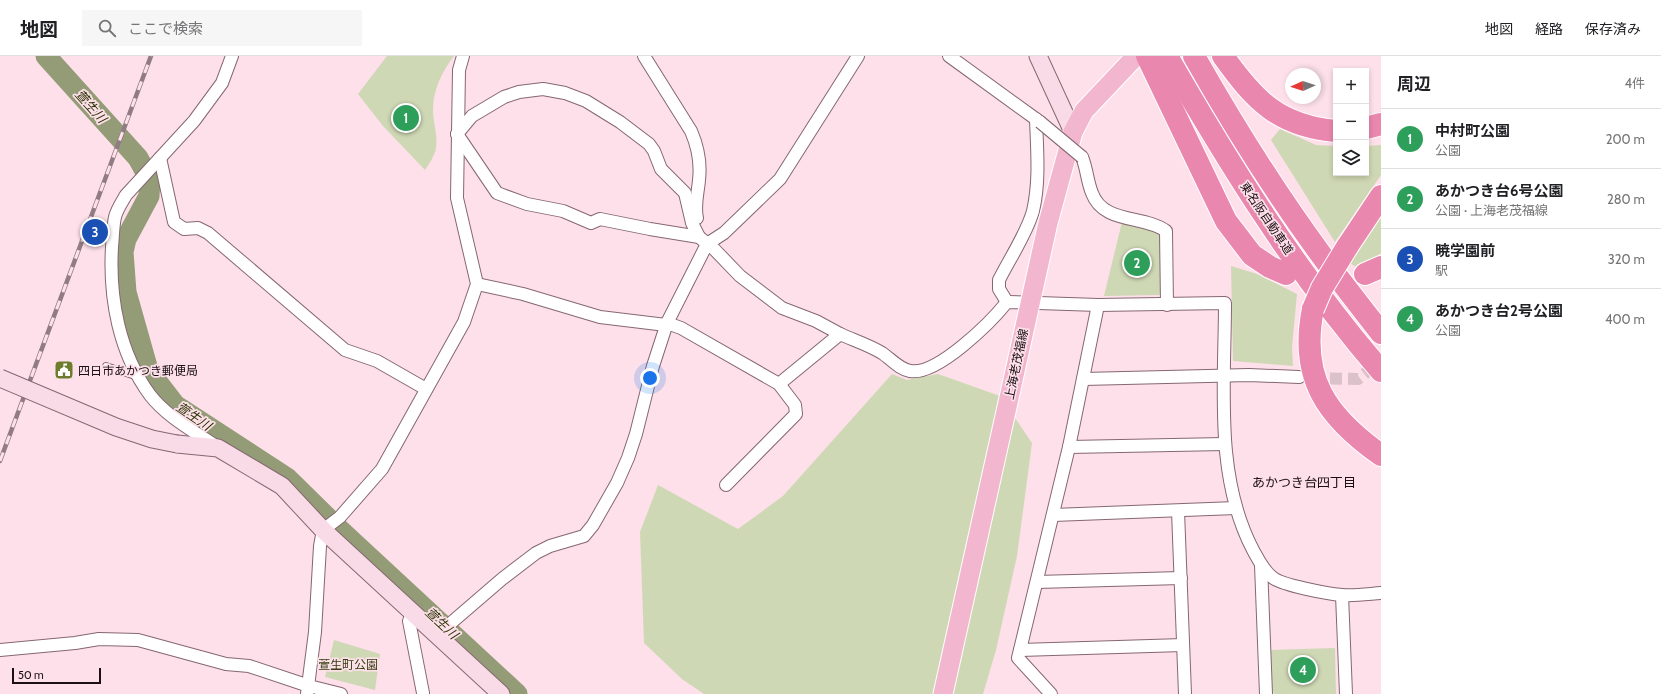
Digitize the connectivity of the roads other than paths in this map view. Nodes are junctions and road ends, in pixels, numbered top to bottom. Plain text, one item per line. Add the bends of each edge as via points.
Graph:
1 (232, 56) edge
2 (463, 56) edge
3 (644, 56) edge
4 (858, 56) edge
5 (949, 56) edge
6 (1038, 56) edge
7 (1136, 56) edge
8 (1194, 56) edge
9 (1224, 56) edge
10 (1156, 60) edge
11 (459, 92) junction
12 (472, 116) junction
13 (1038, 120) junction
14 (1381, 124) edge
15 (1369, 127) edge
16 (1333, 131) edge
17 (1073, 132) junction
18 (457, 134) junction
19 (158, 160) junction
20 (1381, 196) edge
21 (703, 240) junction
22 (1286, 274) dead end
23 (477, 284) junction
24 (1007, 302) junction
25 (1030, 302) junction
26 (1098, 305) junction
27 (1167, 305) junction
28 (666, 324) junction
29 (1381, 333) edge
30 (840, 334) junction
31 (106, 366) dead end
32 (1381, 371) edge
33 (1225, 376) junction
34 (0, 378) edge
35 (139, 378) junction
36 (1299, 378) tunnel mouth
37 (1083, 379) junction
38 (779, 384) junction
39 (426, 389) junction
40 (1224, 444) junction
41 (1068, 447) junction
42 (218, 448) junction
43 (1381, 455) edge
44 (726, 485) dead end
45 (1236, 508) junction
46 (1178, 511) junction
47 (1053, 515) junction
48 (326, 529) junction
49 (1261, 565) junction
50 (1180, 578) junction
51 (1037, 582) junction
52 (1381, 593) edge
53 (1342, 595) junction
54 (413, 612) junction
55 (444, 629) junction
56 (1183, 644) junction
57 (0, 650) edge
58 (1020, 650) junction
59 (308, 690) edge
60 (340, 694) edge
61 (420, 694) edge
62 (501, 694) edge
63 (943, 694) edge
64 (1051, 694) edge
65 (1185, 694) edge
66 (1266, 694) edge
67 (1346, 694) edge

1 - 19 street via 222,83 194,122
2 - 11 street via 459,70
3 - 21 street via 697,144 700,169 695,209
4 - 21 street via 780,178 724,233
5 - 13 street
6 - 17 street
7 - 17 main road, 上海老茂福線 via 1084,111
8 - 29 highway, 東名阪自動車道 via 1272,184 1321,255
9 - 16 highway via 1257,99 1274,113 1295,123
10 - 22 highway via 1226,221 1252,255
10 - 32 highway, 東名阪自動車道 via 1302,269
11 - 12 street via 464,96
11 - 18 street
12 - 18 street
12 - 21 street via 504,97 530,89 557,91 586,101 649,144 661,168 685,193 692,223
13 - 24 street via 1035,200 1029,222 999,280 999,289
13 - 27 street, bridge via 1082,157 1092,194 1098,203 1110,213 1157,224 1166,231
14 - 15 highway
17 - 25 main road, 上海老茂福線
18 - 21 street via 492,188 502,196 563,211 591,223 600,219
18 - 23 street via 457,198
19 - 35 street via 126,195 115,217 112,283 119,329
19 - 39 street via 174,222 184,229 200,228 218,241 345,350 376,361
20 - 43 highway, bridge via 1322,288 1313,309 1309,345 1316,384 1337,417
21 - 28 street
21 - 30 street via 740,276 782,308 816,321
23 - 28 street via 523,294 600,317
23 - 39 street via 464,322
24 - 25 street
24 - 30 street via 966,344 932,366 915,371 904,369 881,353
25 - 26 street
25 - 63 main road, 上海老茂福線
26 - 27 street
26 - 37 street
27 - 33 street via 1225,303
28 - 38 street via 681,328
28 - 55 street via 628,458 593,525 584,536 536,553
30 - 38 street
31 - 35 lane
33 - 36 street
33 - 37 street
33 - 40 street
34 - 42 street, bridge via 116,428 152,440
35 - 42 street via 151,396 167,412
37 - 41 street
38 - 44 street via 795,405 796,414
39 - 48 street via 382,469 340,517
40 - 41 street
40 - 45 street
41 - 47 street
42 - 48 street via 282,486
45 - 46 street
45 - 49 street via 1246,538
46 - 47 street
46 - 50 street
47 - 51 street
48 - 54 street
48 - 59 street via 320,546
49 - 53 street via 1272,578
49 - 66 street
50 - 51 street
50 - 56 street
51 - 58 street
52 - 53 street
53 - 67 street
54 - 55 street
54 - 61 street via 408,621
55 - 62 street
56 - 58 street
56 - 65 street
57 - 59 street via 99,639 138,640 226,664 249,666
58 - 64 street via 1018,658
59 - 60 street

